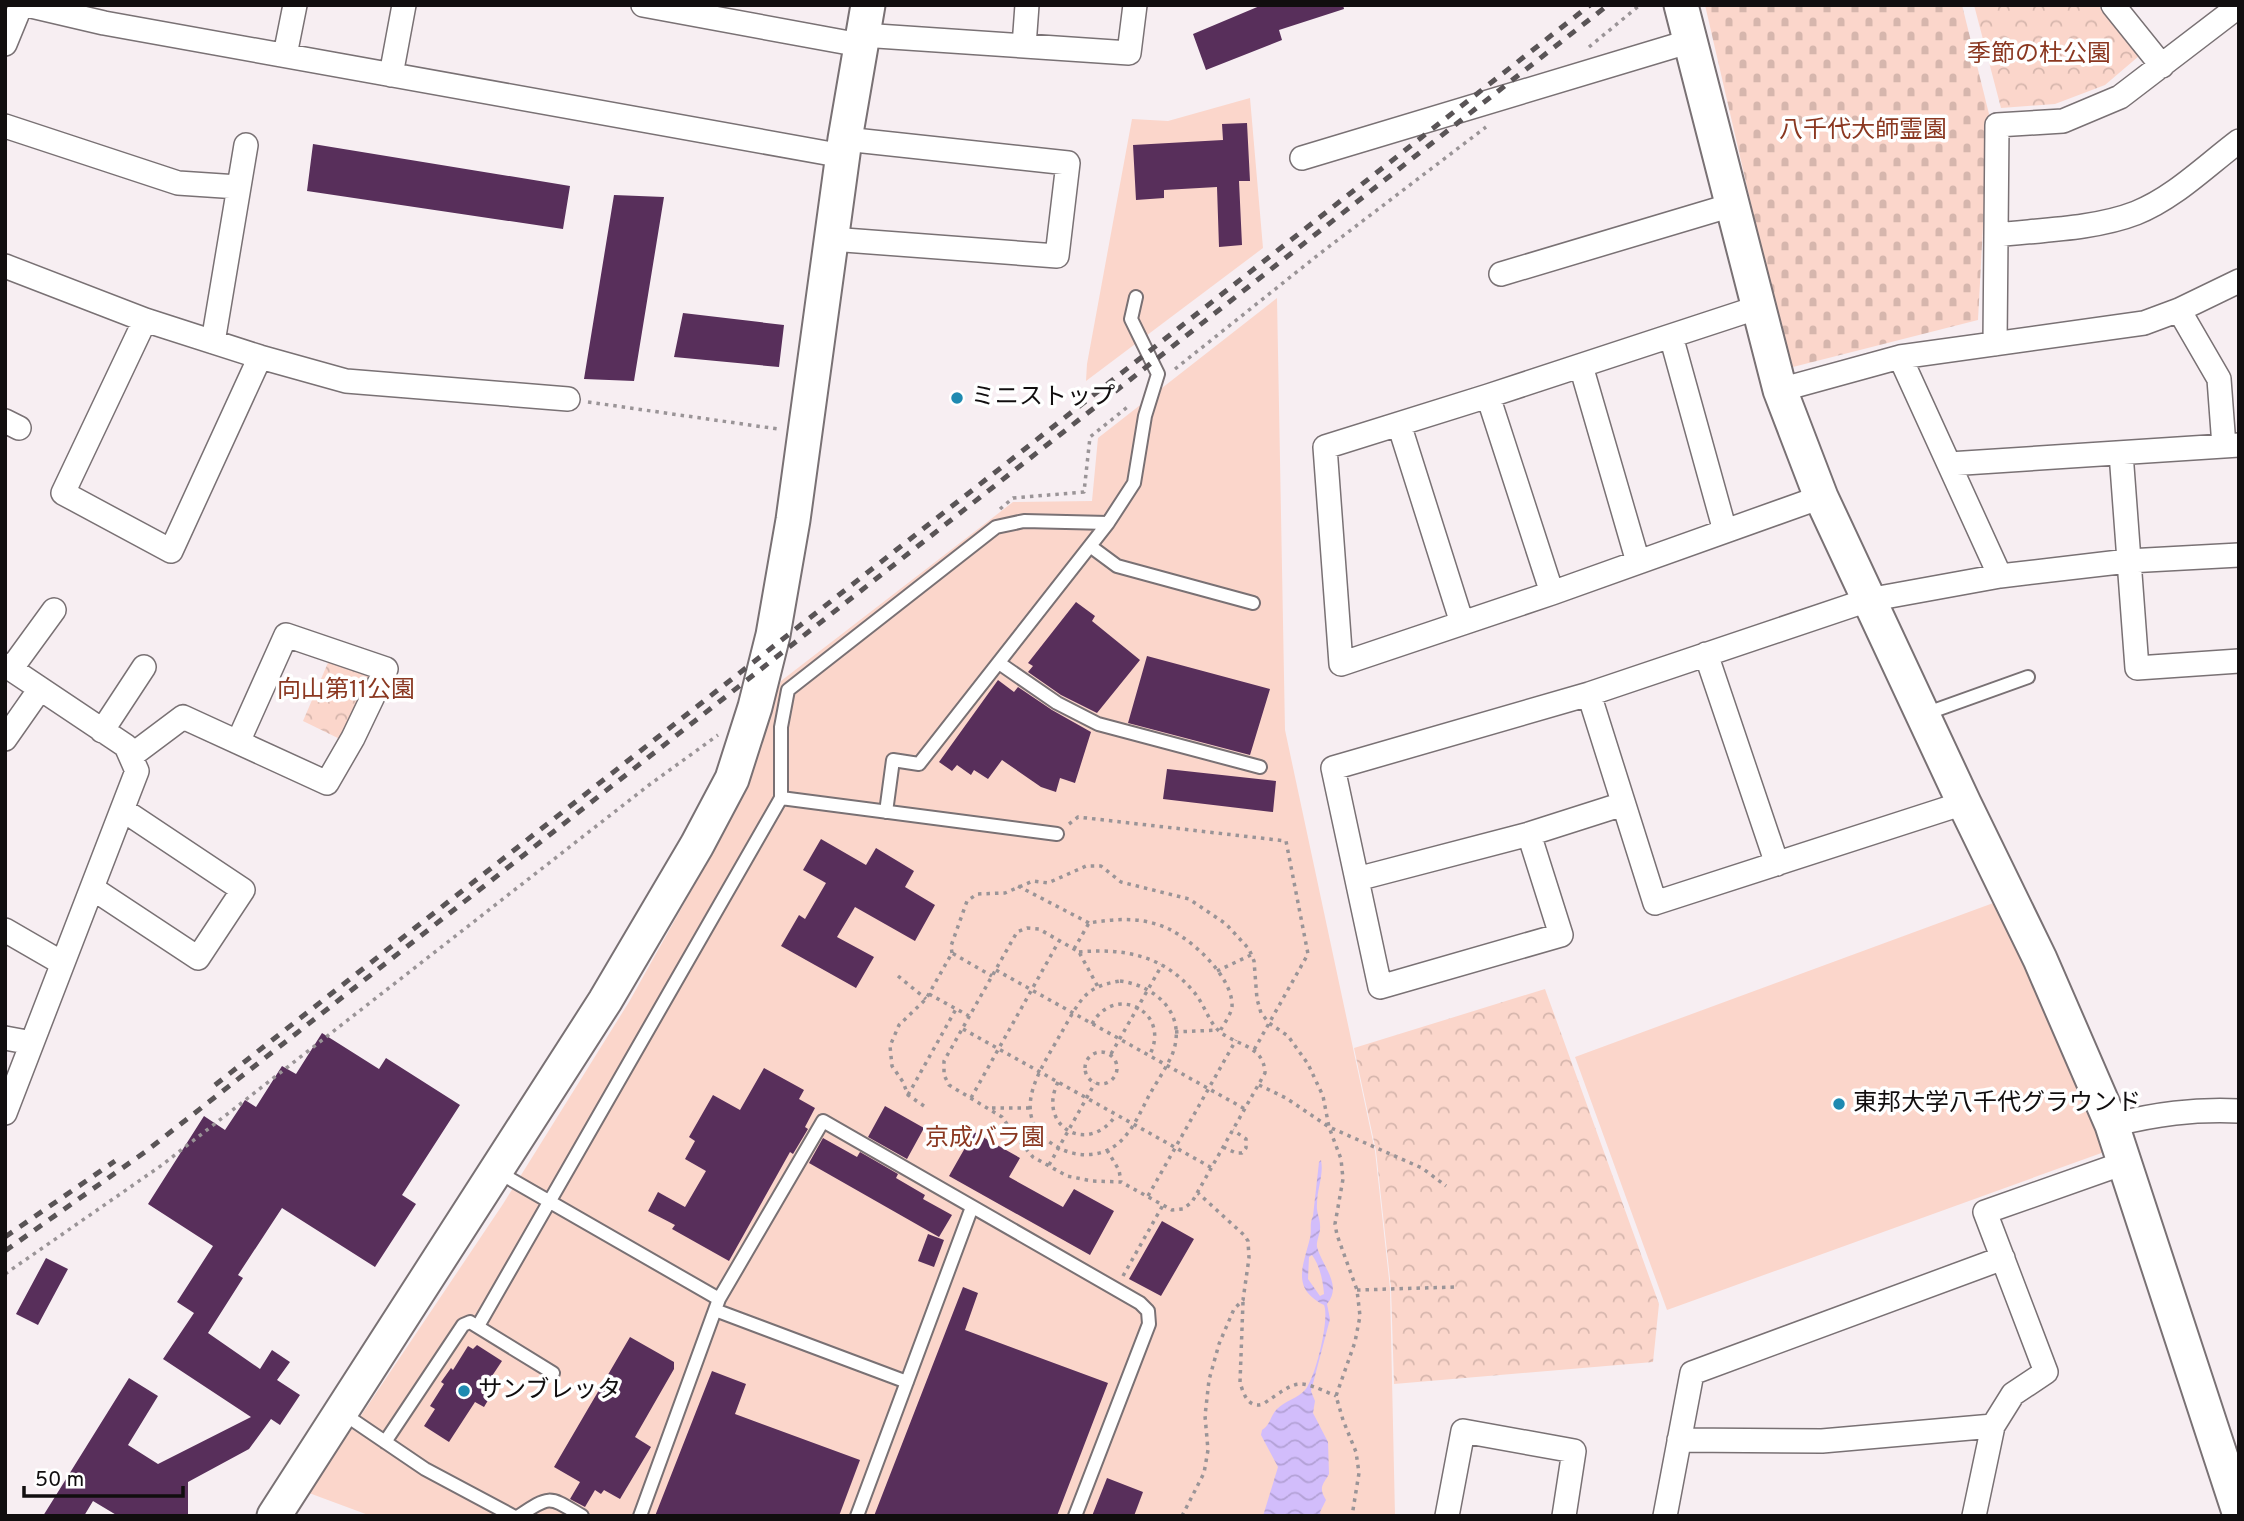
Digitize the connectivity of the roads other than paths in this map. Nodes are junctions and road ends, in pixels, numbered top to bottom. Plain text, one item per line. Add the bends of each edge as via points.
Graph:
1 (24, 5) edge
2 (295, 5) edge
3 (404, 5) edge
4 (643, 5) edge
5 (1027, 5) edge
6 (1135, 5) edge
7 (1681, 5) edge
8 (2113, 5) edge
9 (2239, 5) edge
10 (106, 14) edge
11 (863, 29) edge
12 (1691, 41) junction
13 (5, 44) edge
14 (1024, 46) junction
15 (285, 55) junction
16 (2162, 66) junction
17 (391, 75) junction
18 (5, 126) edge
19 (2239, 141) edge
20 (246, 145) dead end
21 (844, 148) junction
22 (1301, 158) dead end
23 (239, 187) junction
24 (1732, 205) junction
25 (1996, 235) junction
26 (831, 239) junction
27 (5, 266) edge
28 (1501, 274) dead end
29 (2239, 281) edge
30 (1136, 298) dead end
31 (1759, 307) junction
32 (2179, 310) junction
33 (145, 320) junction
34 (1671, 336) junction
35 (213, 342) junction
36 (1996, 344) junction
37 (260, 357) junction
38 (1900, 357) junction
39 (1581, 366) junction
40 (2229, 378) edge
41 (1780, 390) junction
42 (1488, 396) junction
43 (568, 399) road end
44 (1399, 424) junction
45 (2231, 445) edge
46 (2121, 453) junction
47 (1949, 464) junction
48 (1821, 497) junction
49 (1108, 523) junction
50 (1726, 531) junction
51 (1090, 546) junction
52 (2239, 555) edge
53 (2128, 561) junction
54 (1638, 562) junction
55 (2000, 576) junction
56 (1552, 593) junction
57 (1868, 600) junction
58 (1253, 603) dead end
59 (54, 610) dead end
60 (1462, 623) junction
61 (1706, 654) junction
62 (2239, 661) edge
63 (999, 663) junction
64 (8, 667) edge
65 (144, 667) dead end
66 (2028, 677) dead end
67 (40, 689) junction
68 (1589, 694) junction
69 (1922, 715) junction
70 (103, 731) junction
71 (5, 739) edge
72 (238, 742) junction
73 (131, 756) junction
74 (1260, 767) dead end
75 (781, 798) junction
76 (1964, 803) junction
77 (1623, 804) junction
78 (123, 810) junction
79 (886, 812) junction
80 (1057, 834) road end
81 (1529, 834) junction
82 (1777, 864) junction
83 (1357, 879) junction
84 (92, 888) junction
85 (5, 930) edge
86 (62, 962) junction
87 (5, 1038) edge
88 (32, 1043) junction
89 (2239, 1111) edge
90 (5, 1113) edge
91 (2112, 1125) junction
92 (2124, 1163) junction
93 (495, 1171) junction
94 (550, 1202) junction
95 (972, 1206) junction
96 (2003, 1258) junction
97 (717, 1305) junction
98 (478, 1326) junction
99 (554, 1373) dead end
100 (907, 1382) junction
101 (341, 1412) junction
102 (1993, 1426) junction
103 (1679, 1440) junction
104 (385, 1442) junction
105 (2239, 1512) edge
106 (274, 1516) edge
107 (513, 1516) edge
108 (519, 1516) edge
109 (582, 1516) edge
110 (640, 1516) edge
111 (857, 1516) edge
112 (1075, 1516) edge
113 (1447, 1516) edge
114 (1564, 1516) edge
115 (1665, 1516) edge
116 (1974, 1516) edge

1 - 10 street
1 - 13 street
2 - 15 street
3 - 17 street
4 - 11 street
5 - 14 street
6 - 14 street via 1129,53
7 - 12 street
8 - 16 street
9 - 16 street
10 - 15 street
11 - 14 street
11 - 21 street
12 - 22 street
12 - 24 street
15 - 17 street
16 - 25 street via 2120,97 2063,121 1997,125
17 - 21 street
18 - 23 street via 178,183
19 - 25 street via 2173,192 2137,213 2096,223
20 - 23 street
21 - 26 street
21 - 26 street via 1068,163 1057,256
23 - 35 street
24 - 28 street
24 - 31 street
25 - 36 street
26 - 93 street via 773,635 732,779 605,1001
27 - 33 street
29 - 32 street
30 - 49 lane via 1130,319 1158,374 1145,416 1134,483
31 - 34 street
31 - 41 street
32 - 36 street via 2144,323
32 - 40 street
33 - 35 street
33 - 37 street via 63,494 171,551
34 - 39 street
34 - 50 street
35 - 37 street
36 - 38 street
37 - 43 street via 346,381
38 - 41 street
38 - 47 street
39 - 42 street
39 - 54 street
40 - 45 street
41 - 48 street
42 - 44 street
42 - 56 street
44 - 60 street
44 - 60 street via 1325,447 1341,664
45 - 46 street
46 - 47 street
46 - 53 street
47 - 55 street
48 - 50 street
48 - 57 street
49 - 51 lane
49 - 75 lane via 1024,521 996,527 788,690 781,727
50 - 54 street
51 - 58 lane via 1117,566
51 - 63 lane
52 - 53 street
53 - 55 street
53 - 62 street via 2137,668
54 - 56 street
55 - 57 street
56 - 60 street
57 - 61 street
57 - 69 street
59 - 64 street
61 - 68 street
61 - 82 street
63 - 74 lane via 1057,704 1098,724
63 - 79 lane via 919,764 893,760
64 - 67 street
65 - 70 street
66 - 69 lane
67 - 70 street
67 - 71 street
68 - 77 street
68 - 83 street via 1333,768
69 - 76 street
70 - 73 street via 126,746
72 - 72 street via 327,783 386,669 286,635
72 - 73 street via 183,717
73 - 78 street via 138,771
75 - 79 lane
75 - 94 lane
76 - 82 street
76 - 91 street via 2040,959
77 - 81 street
77 - 82 street via 1655,904
78 - 84 street
78 - 84 street via 243,890 198,958
79 - 80 lane
81 - 83 street
81 - 83 street via 1561,935 1380,987
84 - 86 street
85 - 86 street
86 - 88 street
87 - 88 street
88 - 90 street
89 - 91 street via 2202,1109
91 - 92 street
92 - 96 street via 1985,1212
92 - 105 street
93 - 94 lane
93 - 101 street
94 - 97 lane
94 - 98 lane
95 - 97 lane via 823,1121
95 - 100 lane
95 - 112 lane via 1148,1311 1149,1324
96 - 102 street via 2046,1372 2013,1394
96 - 103 street via 1692,1374
97 - 100 lane
97 - 110 lane
98 - 99 lane
98 - 104 lane via 463,1325
100 - 111 lane
101 - 104 lane
101 - 106 street
102 - 103 street via 1822,1441
102 - 116 street
103 - 115 street
104 - 107 lane
108 - 109 lane via 540,1502 555,1500
113 - 114 street via 1463,1431 1574,1451

